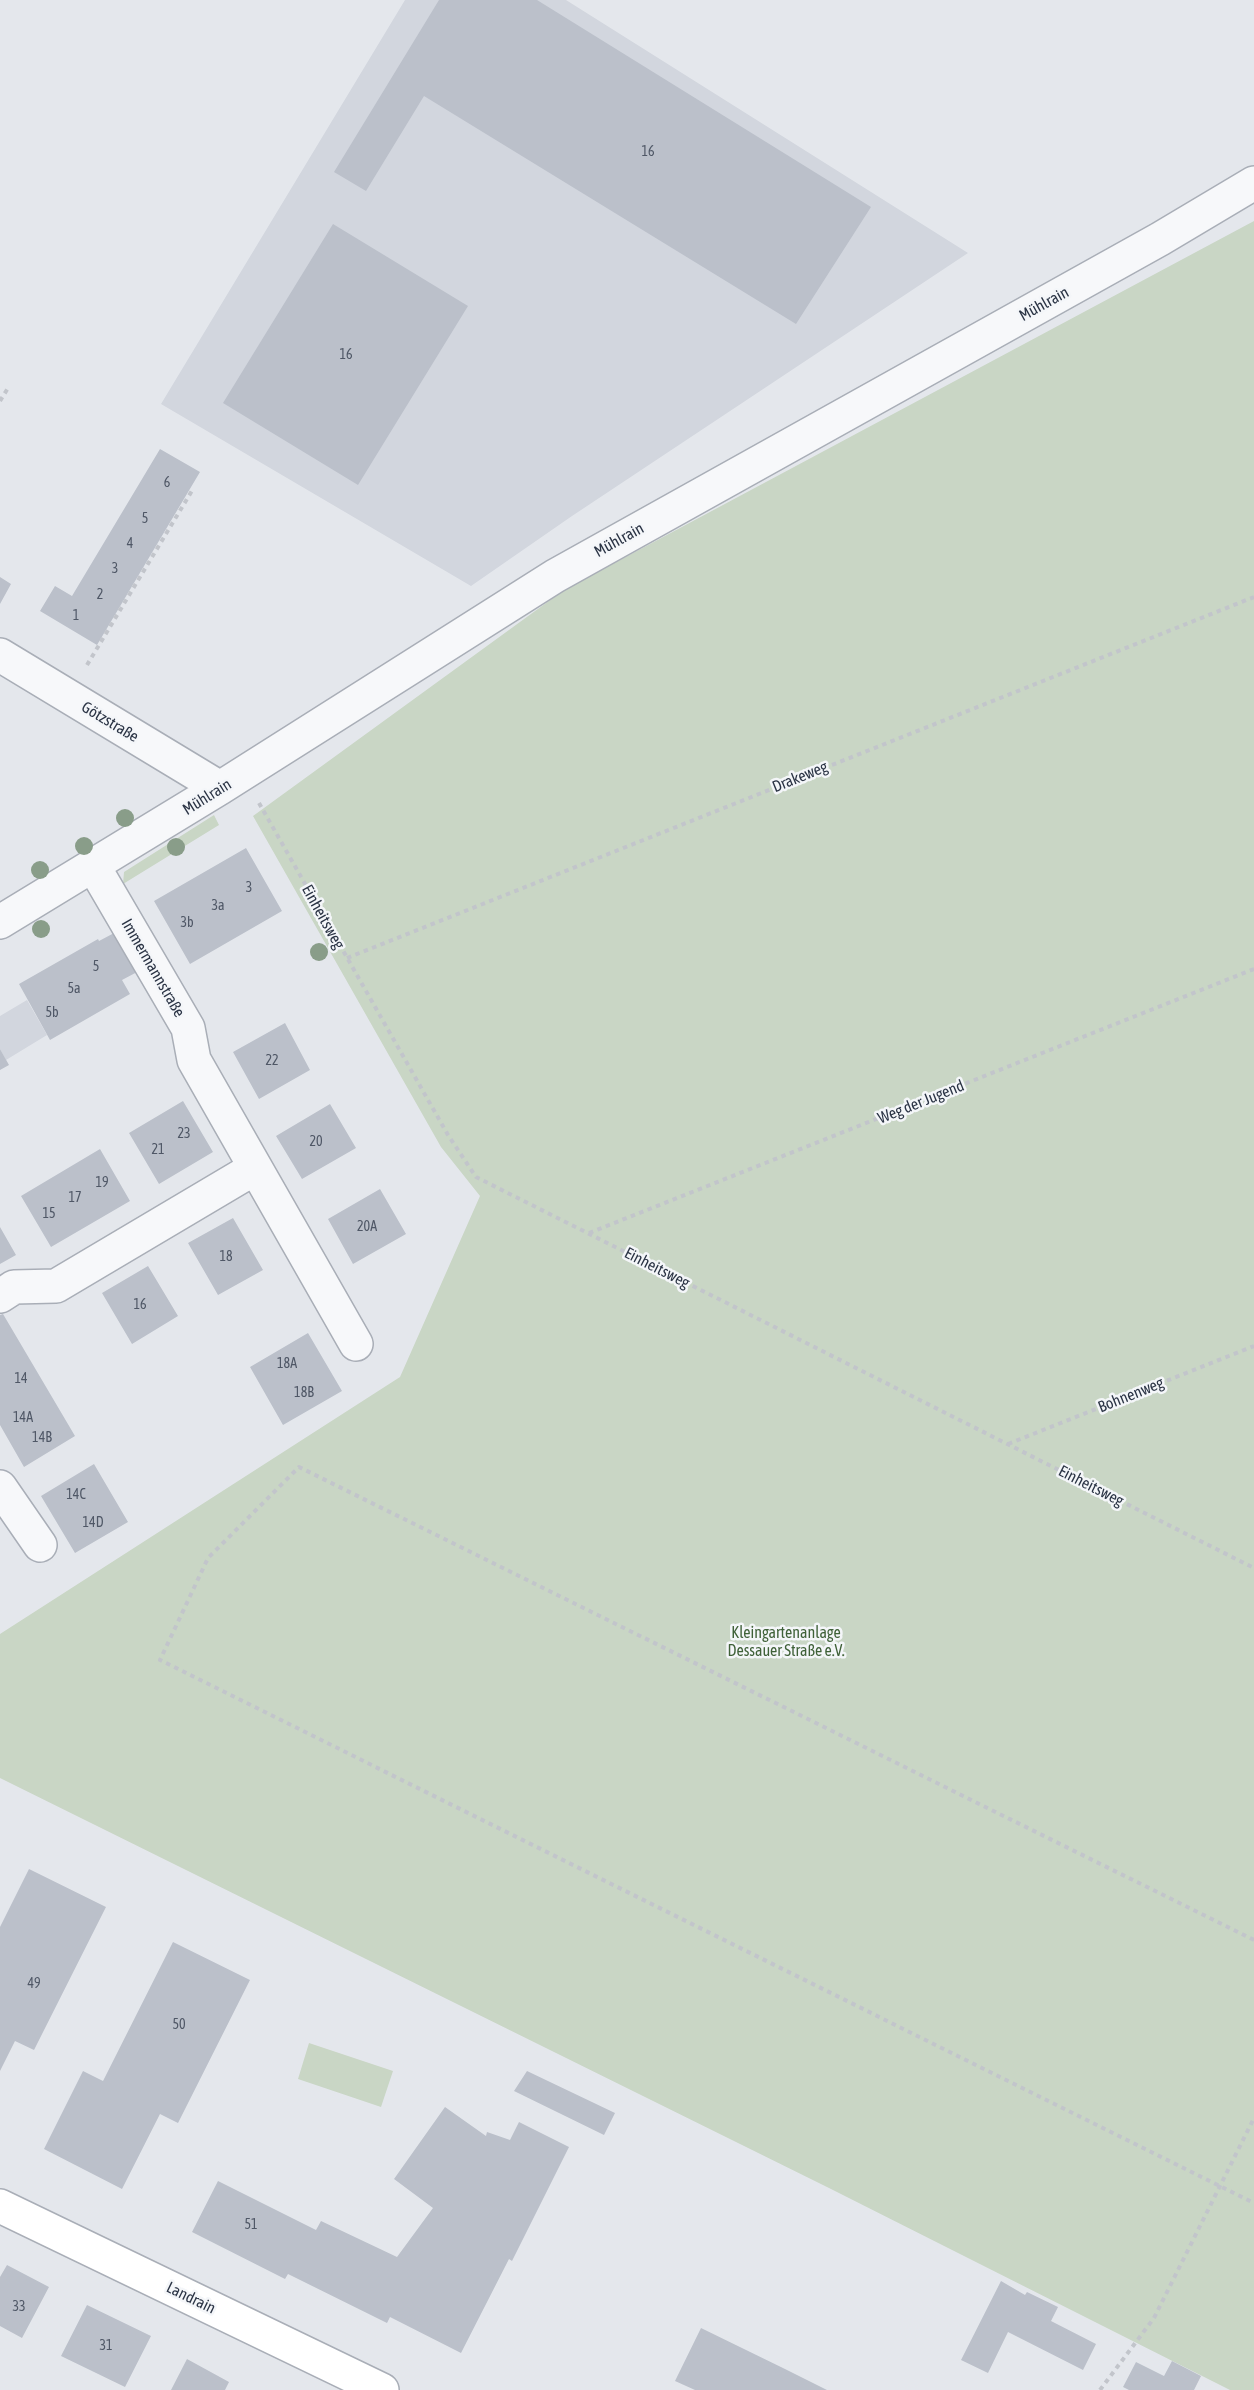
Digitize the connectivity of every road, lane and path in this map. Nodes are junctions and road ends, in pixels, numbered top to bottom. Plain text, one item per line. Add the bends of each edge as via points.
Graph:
1 (1254, 183) edge
2 (8, 388) dead end
3 (0, 401) edge
4 (193, 489) dead end
5 (1254, 597) edge
6 (0, 655) edge
7 (68, 696) junction
8 (231, 781) junction
9 (94, 867) junction
10 (0, 922) edge
11 (346, 958) junction
12 (1254, 969) edge
13 (255, 1168) junction
14 (588, 1234) junction
15 (0, 1296) edge
16 (356, 1344) dead end
17 (1254, 1346) edge
18 (1008, 1444) junction
19 (0, 1487) edge
20 (40, 1545) dead end
21 (1254, 1568) edge
22 (1254, 1940) edge
23 (1254, 2118) edge
24 (1220, 2186) junction
25 (1254, 2203) edge
26 (0, 2206) edge
27 (382, 2390) edge
28 (1100, 2390) edge

1 - 8 street, Mühlrain via 1150,245 555,576
2 - 3 path
4 - 7 path
5 - 11 path, Drakeweg
6 - 7 street, Götzstraße
7 - 8 street, Götzstraße
8 - 9 street, Mühlrain
8 - 11 path, Einheitsweg
9 - 10 street, Mühlrain
9 - 13 street, Immermannstraße via 188,1028 194,1060
11 - 14 path, Einheitsweg via 476,1177
12 - 14 path, Weg der Jugend
13 - 15 street via 56,1286 14,1287
13 - 16 street, Immermannstraße
14 - 18 path, Einheitsweg
17 - 18 path, Bohnenweg
18 - 21 path, Einheitsweg
19 - 20 street
22 - 24 path via 299,1467 208,1557 160,1660
23 - 24 path
24 - 25 path
24 - 28 path via 1154,2318
26 - 27 street, Landrain

